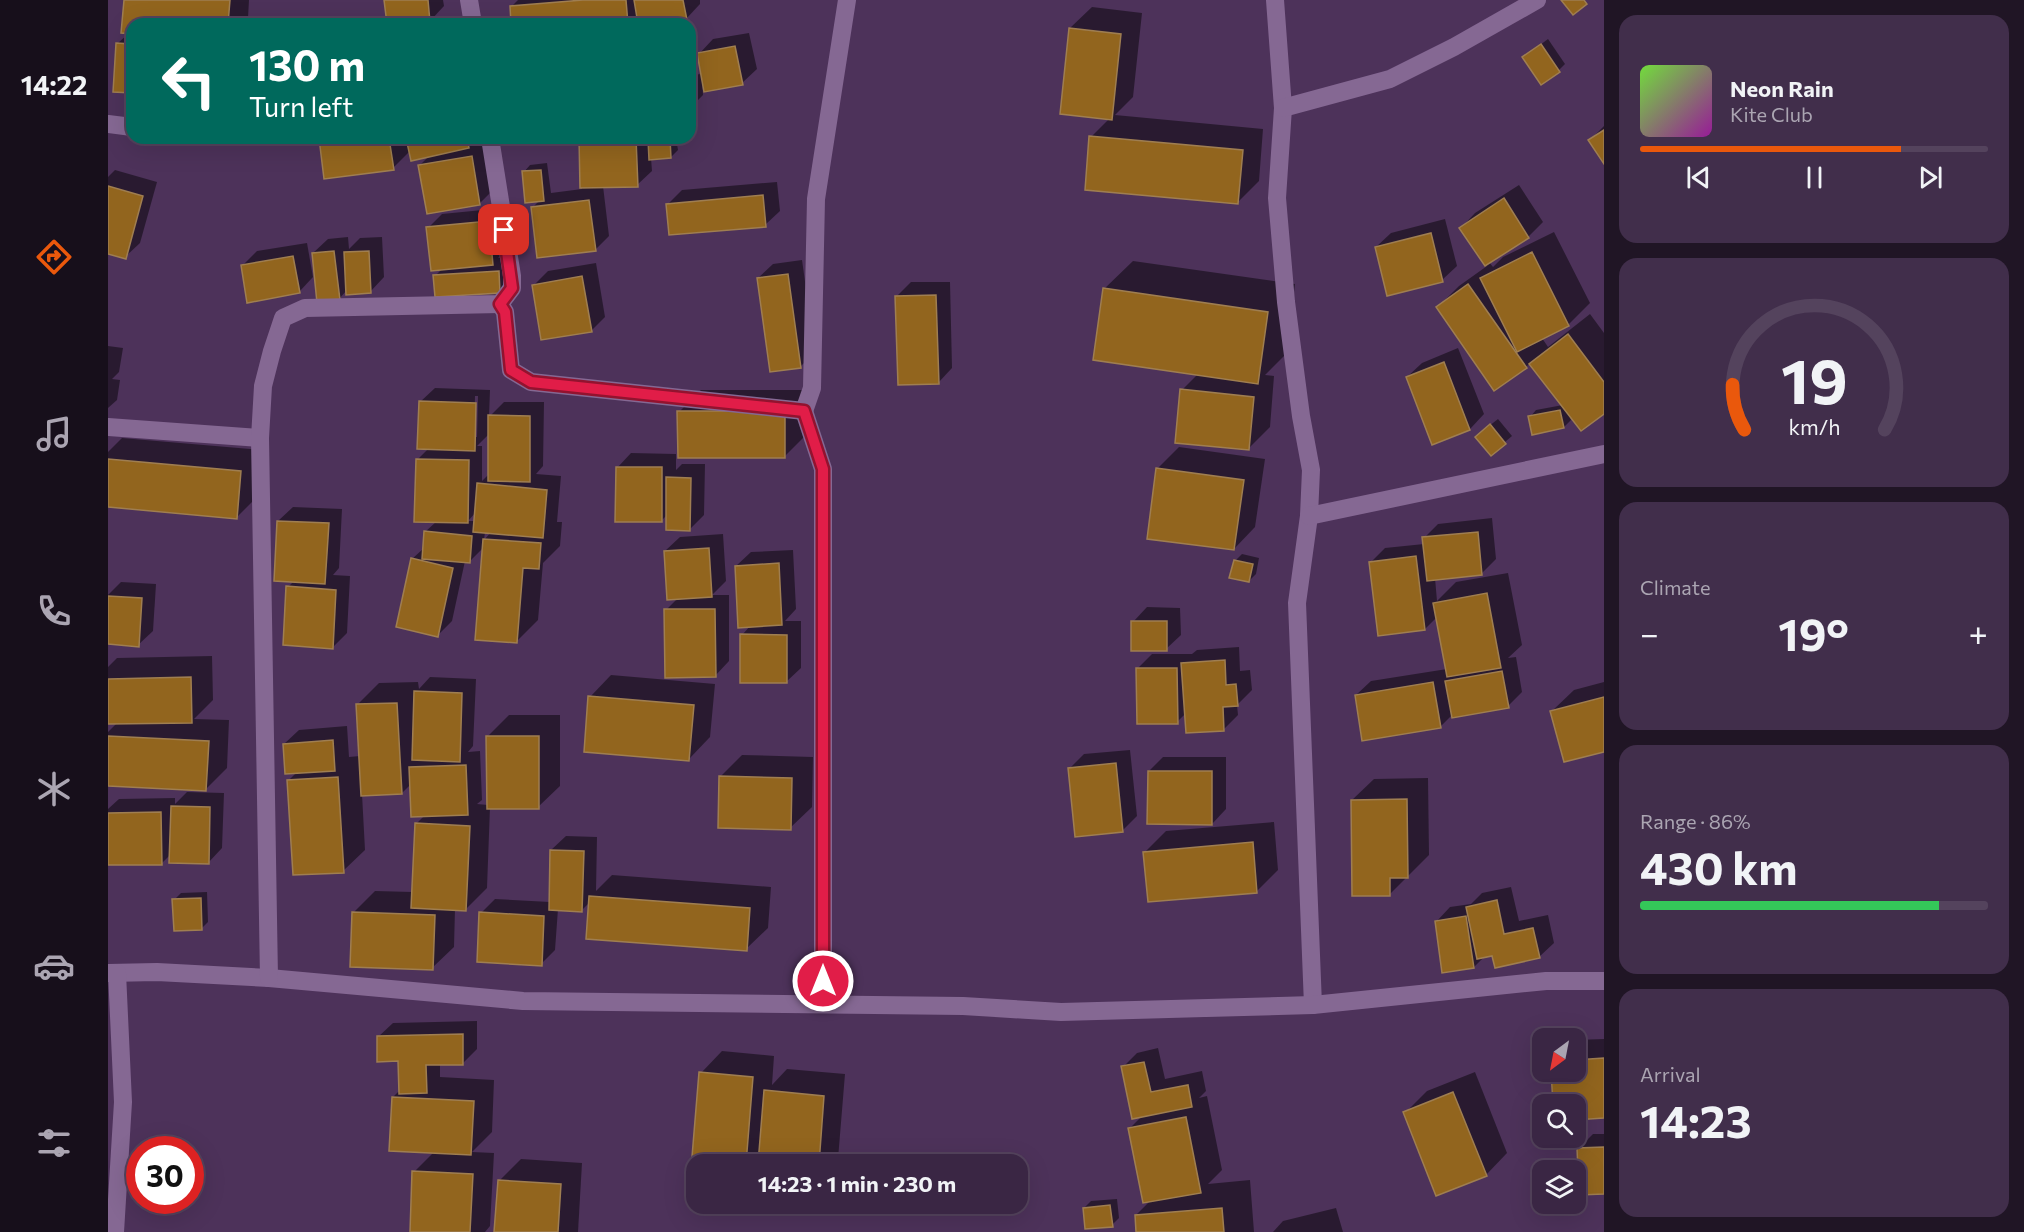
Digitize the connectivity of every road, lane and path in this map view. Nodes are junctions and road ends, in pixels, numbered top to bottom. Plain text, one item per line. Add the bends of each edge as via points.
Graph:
1 (469, 0) edge
2 (847, 0) edge
3 (1275, 0) edge
4 (1537, 0) edge
5 (472, 18) edge
6 (1283, 108) junction
7 (108, 124) edge
8 (126, 126) edge
9 (491, 144) edge
10 (500, 304) junction
11 (804, 411) junction
12 (108, 427) edge
13 (260, 438) junction
14 (1604, 454) edge
15 (1309, 516) junction
16 (113, 973) edge
17 (269, 978) junction
18 (1604, 981) edge
19 (823, 1004) junction
20 (1313, 1005) junction
21 (115, 1232) edge

1 - 5 street
2 - 11 street via 816,199 812,388
3 - 6 street
4 - 6 street via 1390,79
6 - 15 street via 1277,198 1286,302 1311,470
7 - 8 street
9 - 10 street via 512,276 512,288
10 - 11 street via 505,312 511,370 531,382
10 - 13 street via 305,308 283,318 263,386
11 - 19 street via 823,469
12 - 13 street
13 - 17 street
14 - 15 street
15 - 20 street via 1297,603
16 - 17 street
16 - 21 street via 123,1102
17 - 19 street via 523,1001
18 - 20 street via 1546,981
19 - 20 street via 1061,1012

